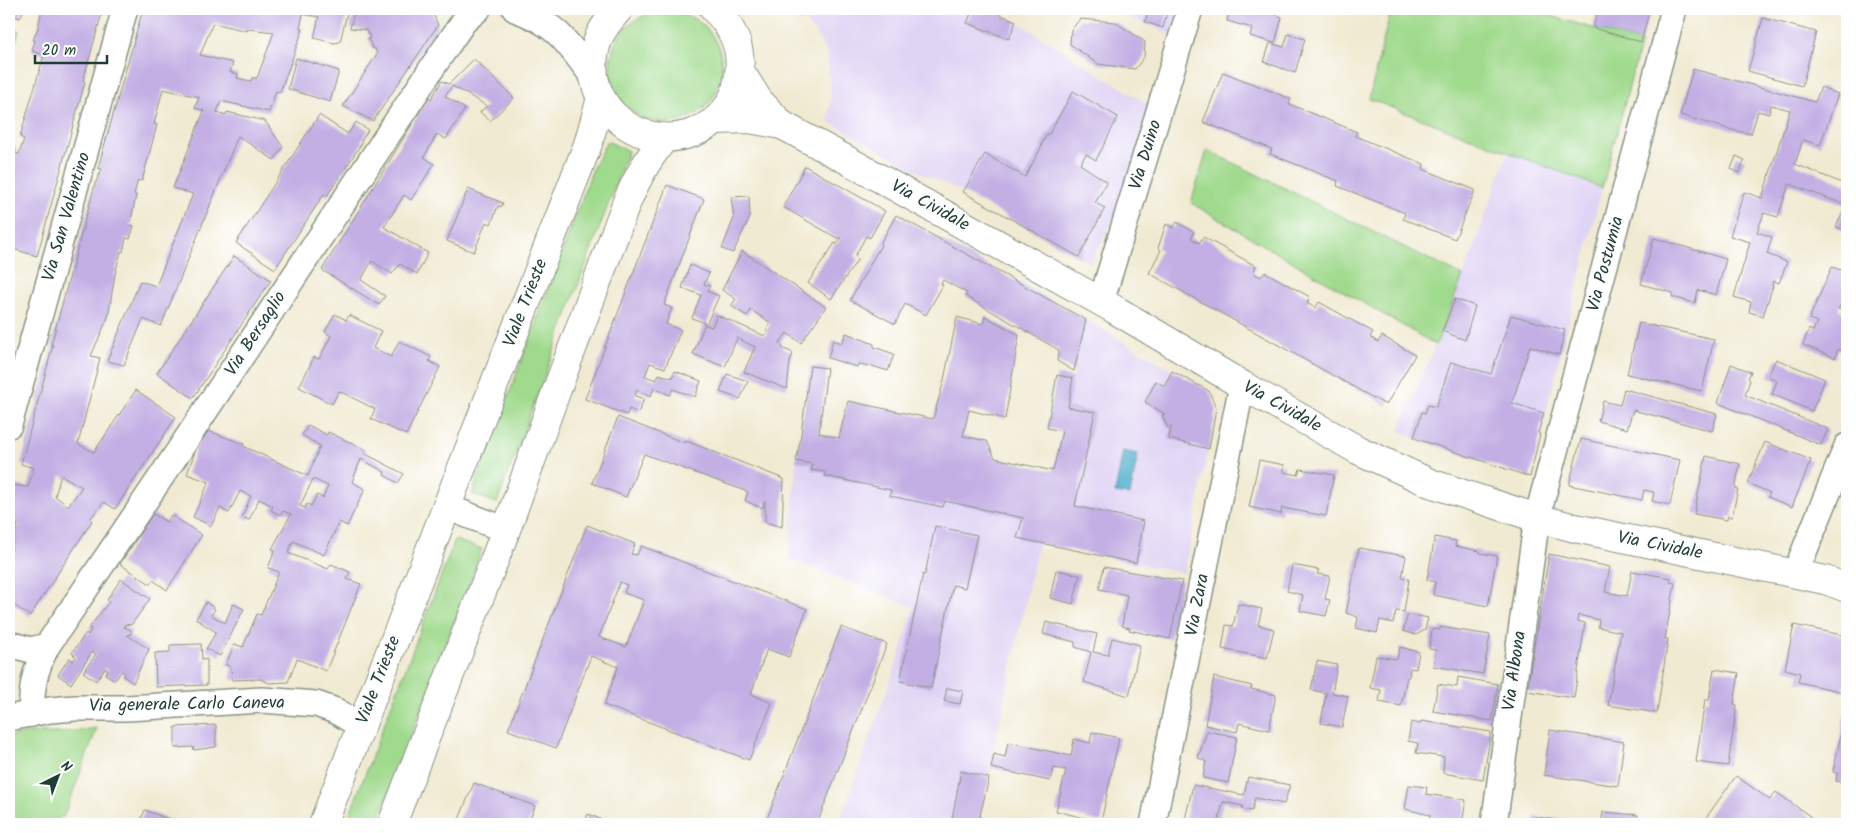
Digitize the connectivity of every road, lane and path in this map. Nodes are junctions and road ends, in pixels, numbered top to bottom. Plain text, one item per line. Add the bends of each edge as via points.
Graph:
1 (125, 9) edge
2 (515, 9) edge
3 (619, 9) edge
4 (1190, 9) edge
5 (1674, 9) edge
6 (721, 12) edge
7 (470, 13) edge
8 (740, 71) junction
9 (598, 89) junction
10 (716, 120) junction
11 (782, 125) junction
12 (664, 139) junction
13 (1101, 302) junction
14 (1242, 385) junction
15 (9, 425) edge
16 (1847, 446) edge
17 (447, 508) junction
18 (1537, 518) junction
19 (506, 530) junction
20 (1795, 574) junction
21 (1840, 582) edge
22 (9, 644) edge
23 (47, 646) junction
24 (15, 716) edge
25 (361, 726) junction
26 (323, 824) edge
27 (392, 824) edge
28 (1153, 824) edge
29 (1494, 824) edge

1 - 15 street, Via San Valentino
2 - 9 street via 551,26 569,44
3 - 9 main road, Viale Trieste via 598,40 594,60
4 - 13 street, Via Duino
5 - 18 street, Via Postumia
6 - 8 main road via 740,53
7 - 23 street, Via Bersaglio
8 - 10 main road via 736,90
8 - 11 main road via 759,101
9 - 12 main road via 613,114 628,127
9 - 17 main road, Viale Trieste via 588,144
10 - 11 main road via 749,119
10 - 12 main road via 700,131
11 - 13 main road, Via Cividale
12 - 19 main road via 640,172 626,204
13 - 14 main road, Via Cividale
14 - 18 main road, Via Cividale via 1358,450 1430,483
14 - 28 street, Via Zara
16 - 20 street
17 - 19 street
17 - 25 main road, Viale Trieste
18 - 20 main road, Via Cividale via 1603,535
18 - 29 street, Via Albona
19 - 27 main road
20 - 21 main road, Via Cividale
22 - 23 street via 31,650
23 - 24 street, Via Bersaglio via 34,673 32,686
24 - 25 street, Via generale Carlo Caneva via 75,708 262,700 316,704
25 - 26 main road, Viale Trieste

